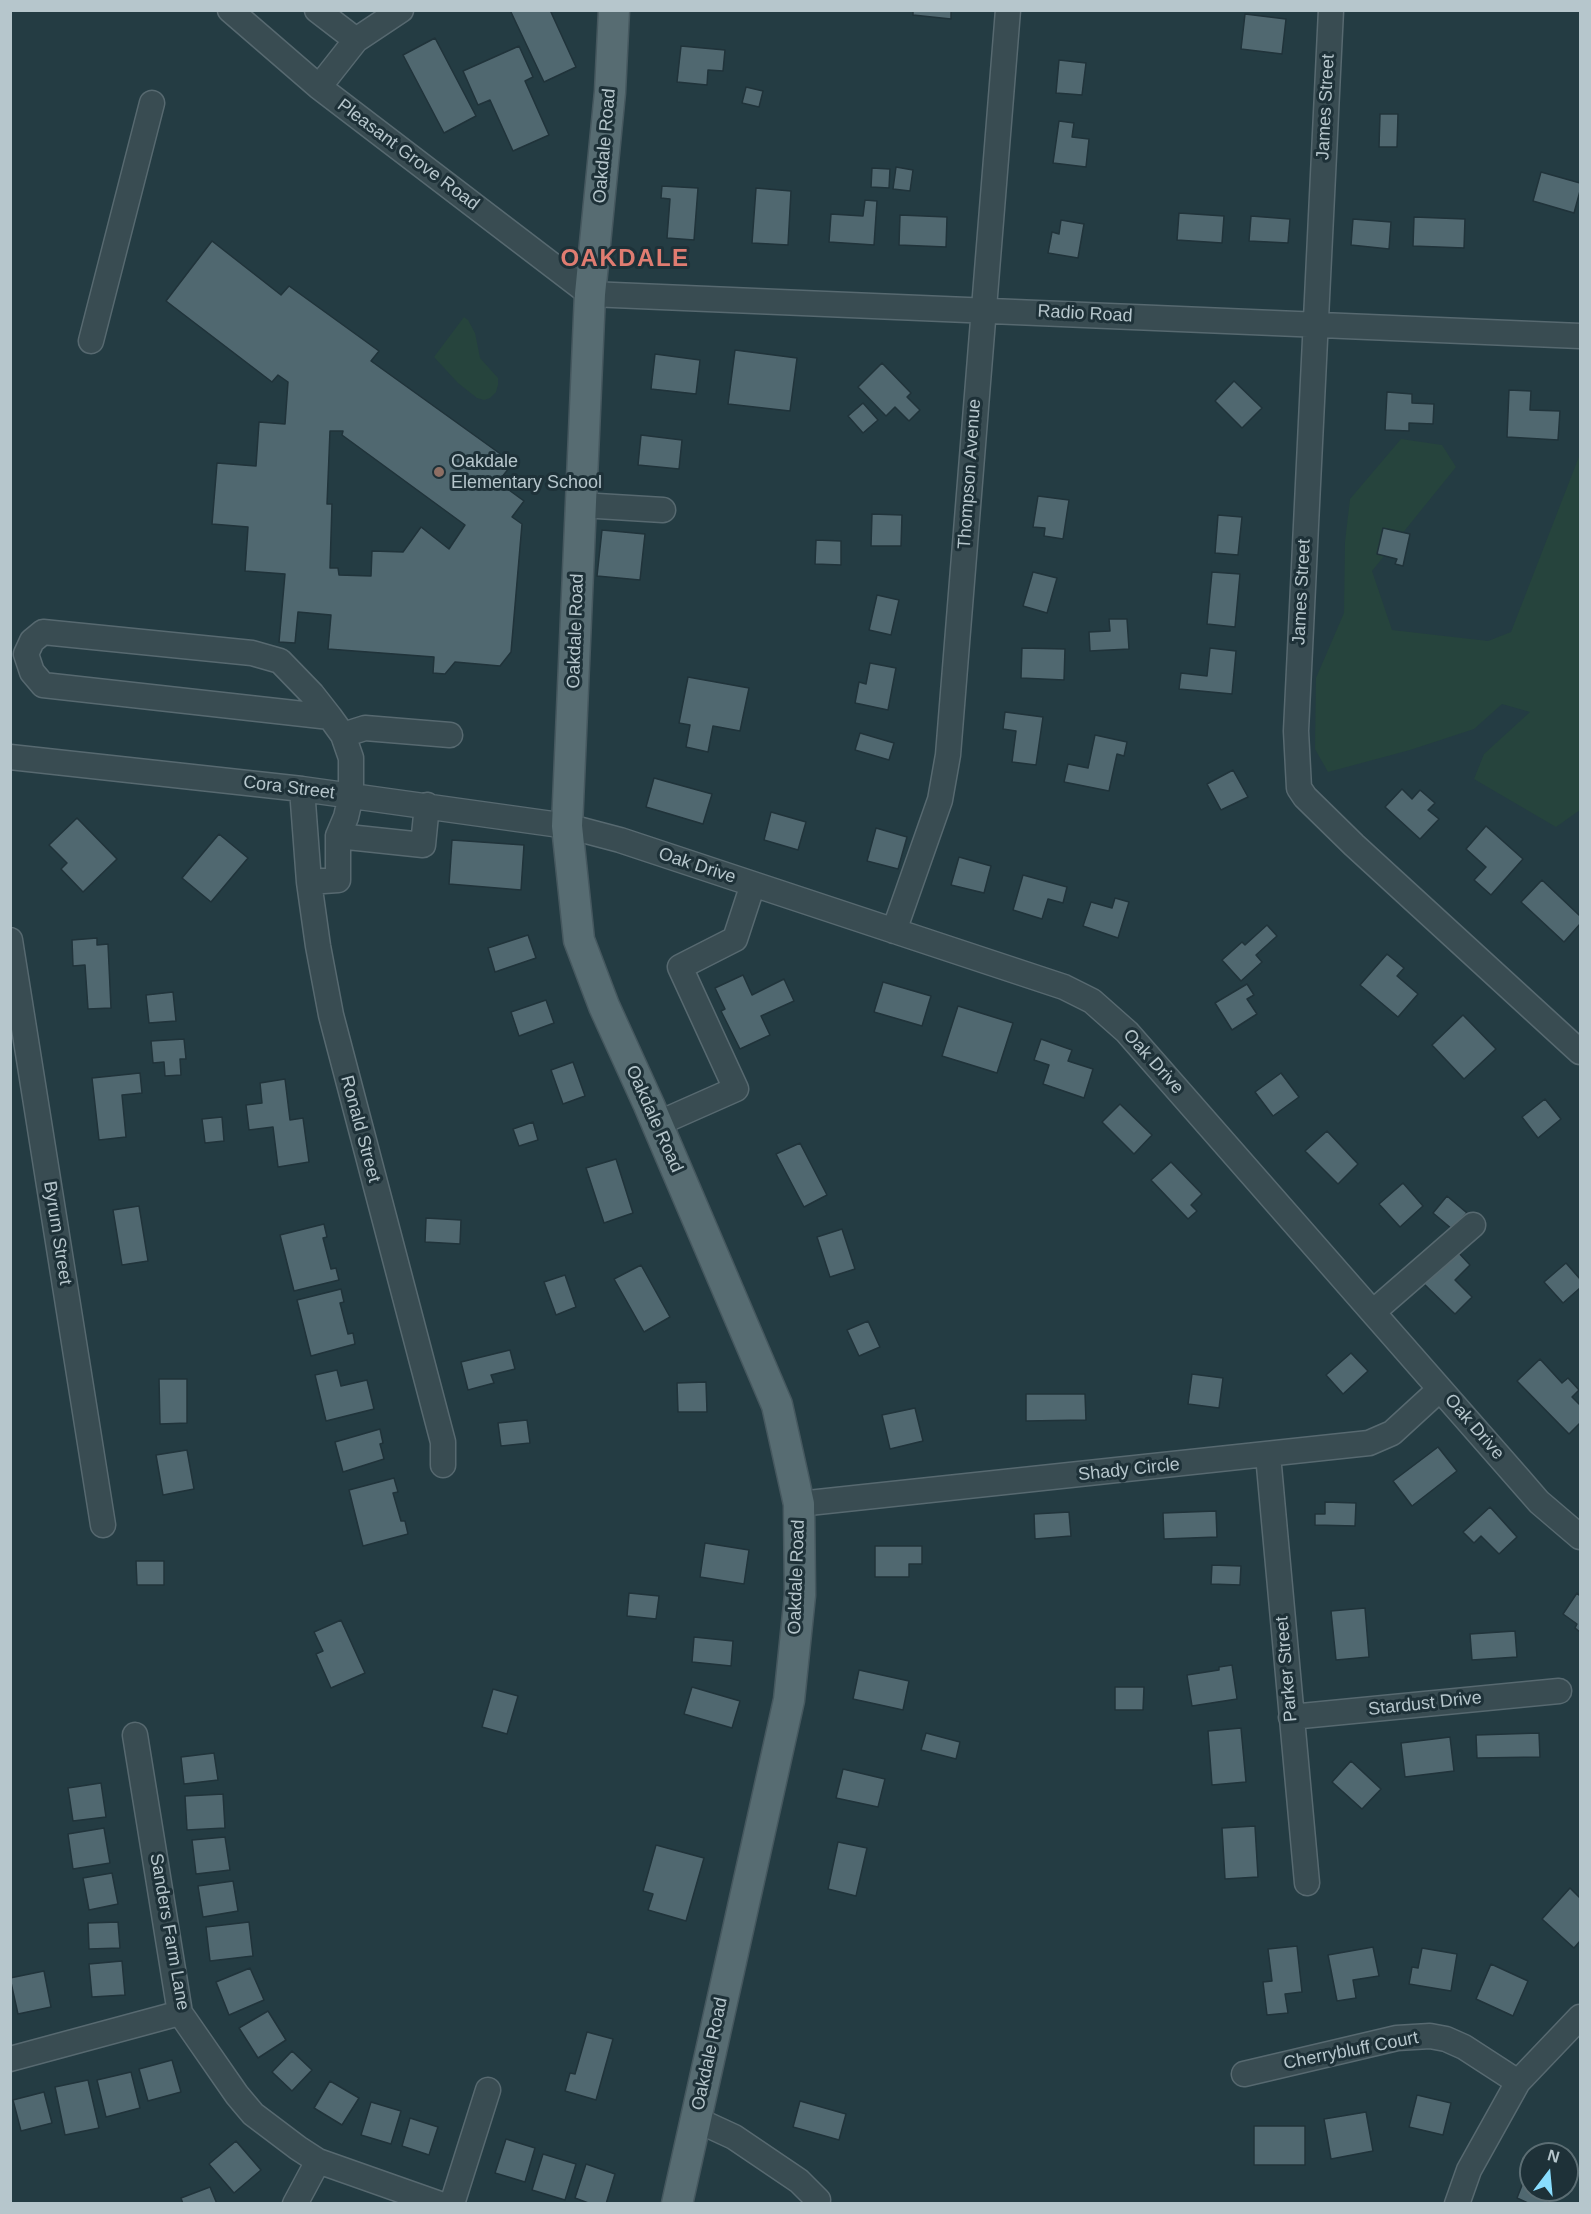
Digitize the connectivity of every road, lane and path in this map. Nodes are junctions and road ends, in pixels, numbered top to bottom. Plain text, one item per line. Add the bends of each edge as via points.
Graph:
1 (230, 10) edge
2 (316, 10) edge
3 (401, 10) edge
4 (614, 10) edge
5 (1008, 10) edge
6 (1331, 10) edge
7 (356, 40) junction
8 (319, 87) junction
9 (152, 103) dead end
10 (590, 294) junction
11 (983, 310) junction
12 (1315, 325) junction
13 (1581, 336) edge
14 (90, 341) dead end
15 (581, 505) junction
16 (663, 510) dead end
17 (336, 726) junction
18 (450, 735) dead end
19 (10, 757) edge
20 (302, 789) junction
21 (351, 795) junction
22 (427, 805) junction
23 (567, 826) junction
24 (338, 836) junction
25 (309, 882) junction
26 (753, 884) junction
27 (894, 930) junction
28 (10, 940) edge
29 (1581, 1052) edge
30 (657, 1124) junction
31 (1473, 1225) dead end
32 (1373, 1312) junction
33 (1440, 1389) junction
34 (1269, 1455) junction
35 (443, 1465) dead end
36 (799, 1504) junction
37 (103, 1525) dead end
38 (1581, 1537) edge
39 (1559, 1691) dead end
40 (1291, 1717) junction
41 (135, 1735) dead end
42 (1307, 1883) dead end
43 (180, 2013) junction
44 (1581, 2017) edge
45 (10, 2059) edge
46 (1244, 2074) dead end
47 (1518, 2082) junction
48 (488, 2090) dead end
49 (695, 2119) junction
50 (318, 2161) junction
51 (818, 2200) dead end
52 (295, 2204) edge
53 (440, 2204) edge
54 (452, 2204) edge
55 (677, 2204) edge
56 (1457, 2204) edge

1 - 8 street, Pleasant Grove Road
2 - 7 street
3 - 7 street
4 - 10 main road, Oakdale Road
5 - 11 street, Thompson Avenue
6 - 12 street, James Street
7 - 8 street
8 - 10 street, Pleasant Grove Road
9 - 14 street
10 - 11 street, Radio Road
10 - 15 main road, Oakdale Road
11 - 12 street, Radio Road
11 - 27 street, Thompson Avenue via 948,755 940,800
12 - 13 street, Radio Road
12 - 29 street, James Street via 1296,731 1299,788 1354,845
15 - 16 street
15 - 23 main road, Oakdale Road
17 - 17 street via 280,661 252,653 43,632 32,641 26,654 32,672 43,685
17 - 18 street
17 - 21 street via 351,758
19 - 20 street, Cora Street
20 - 21 street, Cora Street
20 - 25 street, Ronald Street
21 - 22 street, Cora Street
21 - 24 street
22 - 23 street, Cora Street
22 - 24 street via 423,845
23 - 26 street, Oak Drive
23 - 30 main road, Oakdale Road via 579,940
24 - 25 street via 338,880
25 - 35 street, Ronald Street via 339,1048 442,1442
26 - 27 street, Oak Drive
26 - 30 street via 735,939 680,967 736,1089
27 - 32 street, Oak Drive via 1064,987 1110,1015
28 - 37 street, Byrum Street
30 - 36 main road, Oakdale Road via 777,1405
31 - 32 street
32 - 33 street, Oak Drive
33 - 34 street, Shady Circle via 1385,1438
33 - 38 street, Oak Drive via 1539,1502
34 - 36 street, Shady Circle
34 - 40 street, Parker Street
36 - 49 main road, Oakdale Road via 800,1595 789,1700
39 - 40 street, Stardust Drive
40 - 42 street, Parker Street
41 - 43 street, Sanders Farm Lane
43 - 45 street
43 - 50 street, Sanders Farm Lane via 253,2114
44 - 47 street
46 - 47 street, Cherrybluff Court via 1397,2038 1431,2036 1464,2047
47 - 56 street via 1469,2170
48 - 54 street
49 - 51 street via 734,2136 799,2181
49 - 55 main road, Oakdale Road
50 - 52 street
50 - 53 street, Sanders Farm Lane

